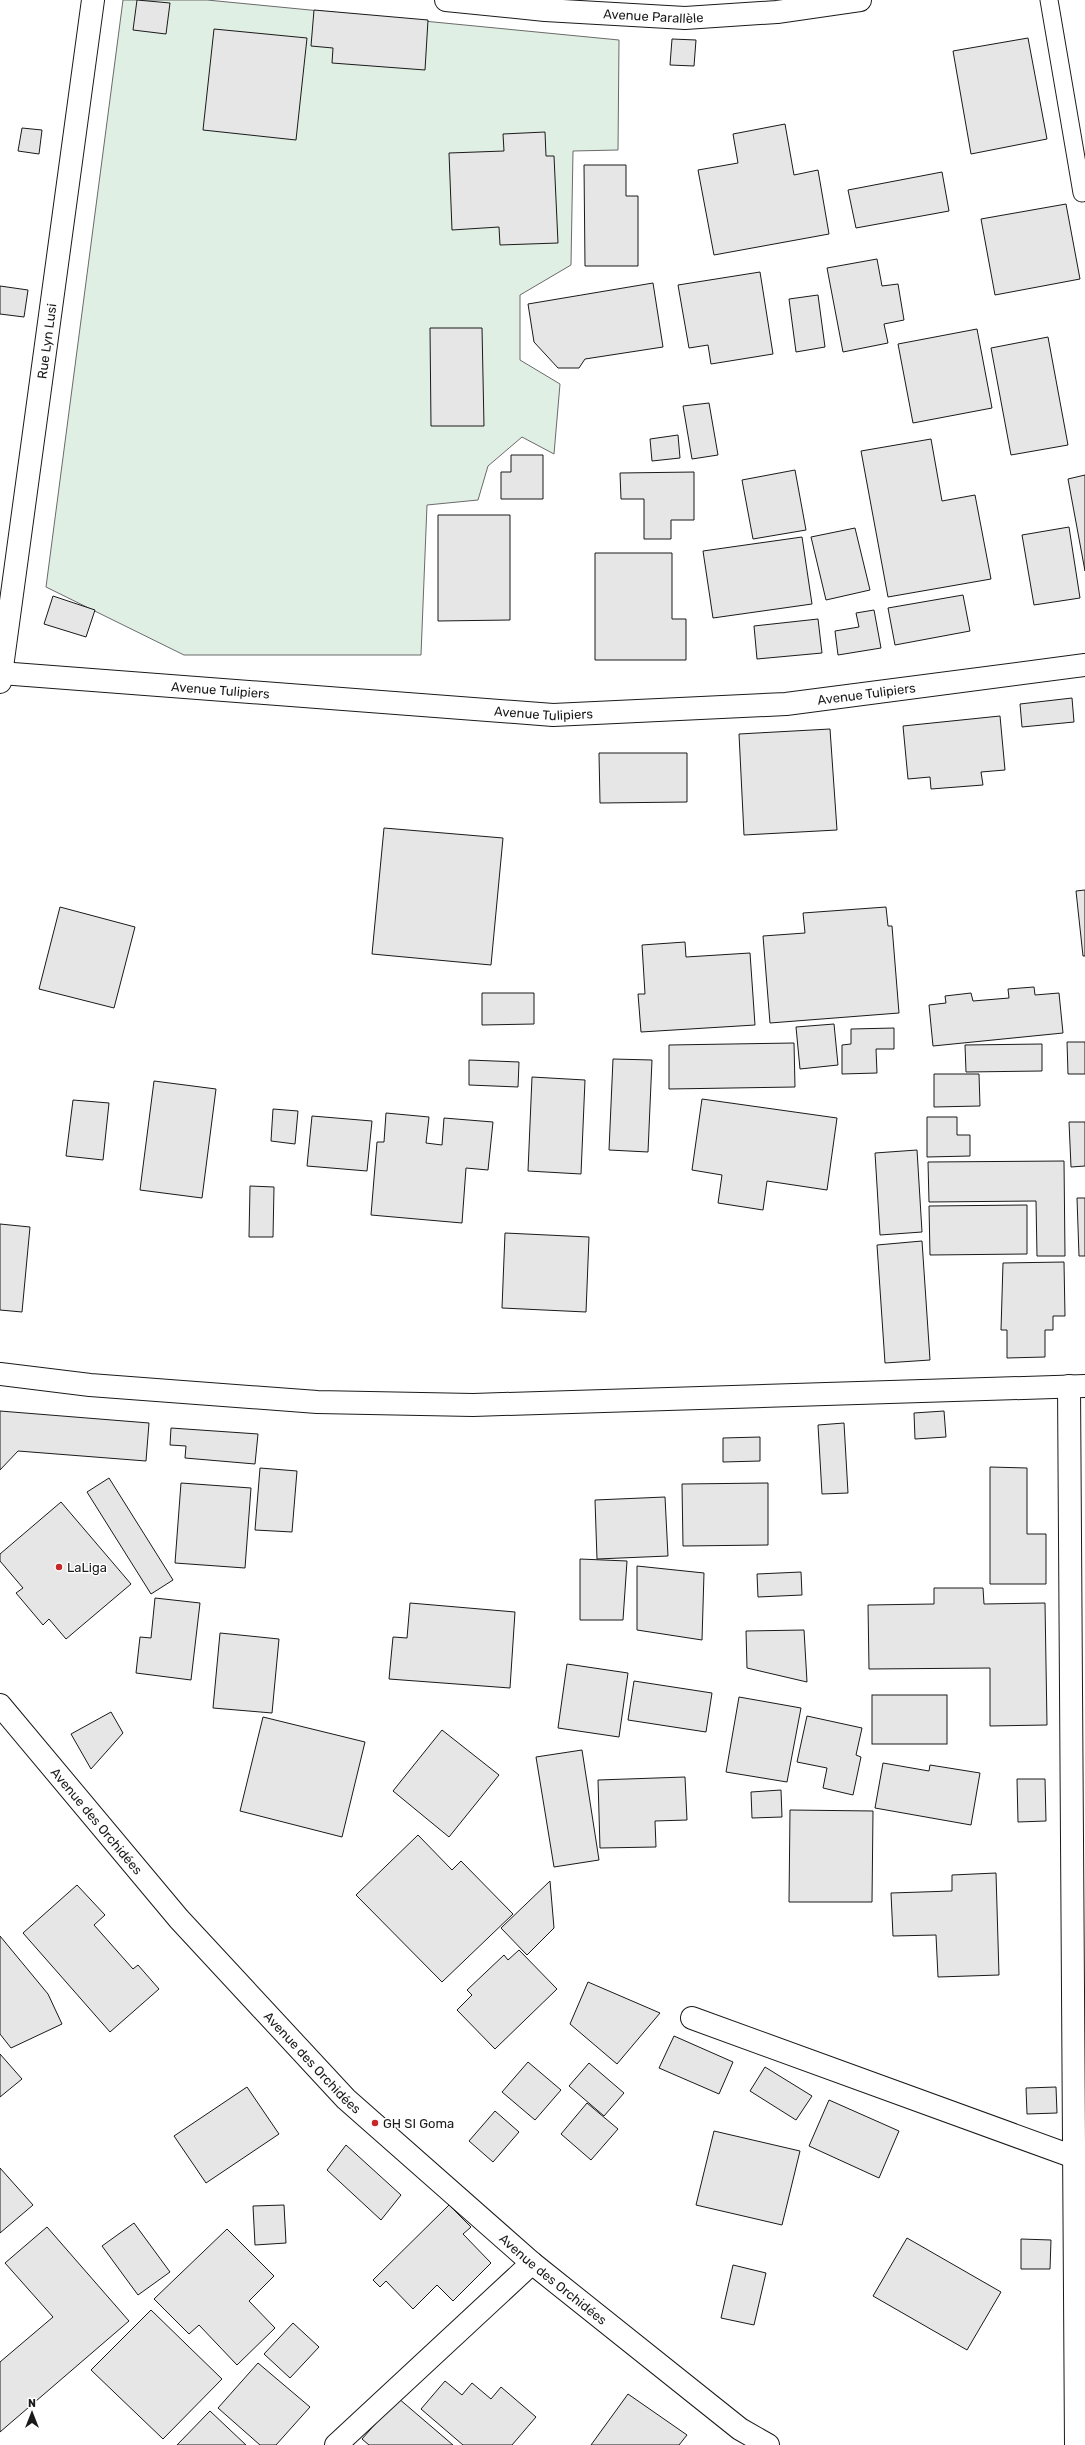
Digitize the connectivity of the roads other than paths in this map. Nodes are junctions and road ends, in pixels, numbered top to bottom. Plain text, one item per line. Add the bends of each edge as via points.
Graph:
1 (93, 0) edge
2 (446, 0) edge
3 (860, 0) edge
4 (1049, 0) edge
5 (1085, 192) edge
6 (1085, 665) edge
7 (0, 676) edge
8 (0, 1374) edge
9 (1077, 1386) edge
10 (0, 1705) edge
11 (692, 2018) dead end
12 (1080, 2063) edge
13 (1074, 2157) junction
14 (532, 2263) junction
15 (336, 2445) edge
16 (768, 2445) edge
17 (1076, 2445) edge

1 - 7 street, Rue Lyn Lusi
2 - 3 street, Avenue Parallèle via 545,10 685,18 777,12
4 - 5 lane via 1082,193
6 - 7 street, Avenue Tulipiers via 786,704 553,715
8 - 9 street via 90,1385 317,1402 472,1404
9 - 12 street
10 - 14 street, Avenue des Orchidées via 179,1919 346,2099
11 - 13 street
12 - 13 street
13 - 17 street
14 - 15 street
14 - 16 street, Avenue des Orchidées via 740,2429

